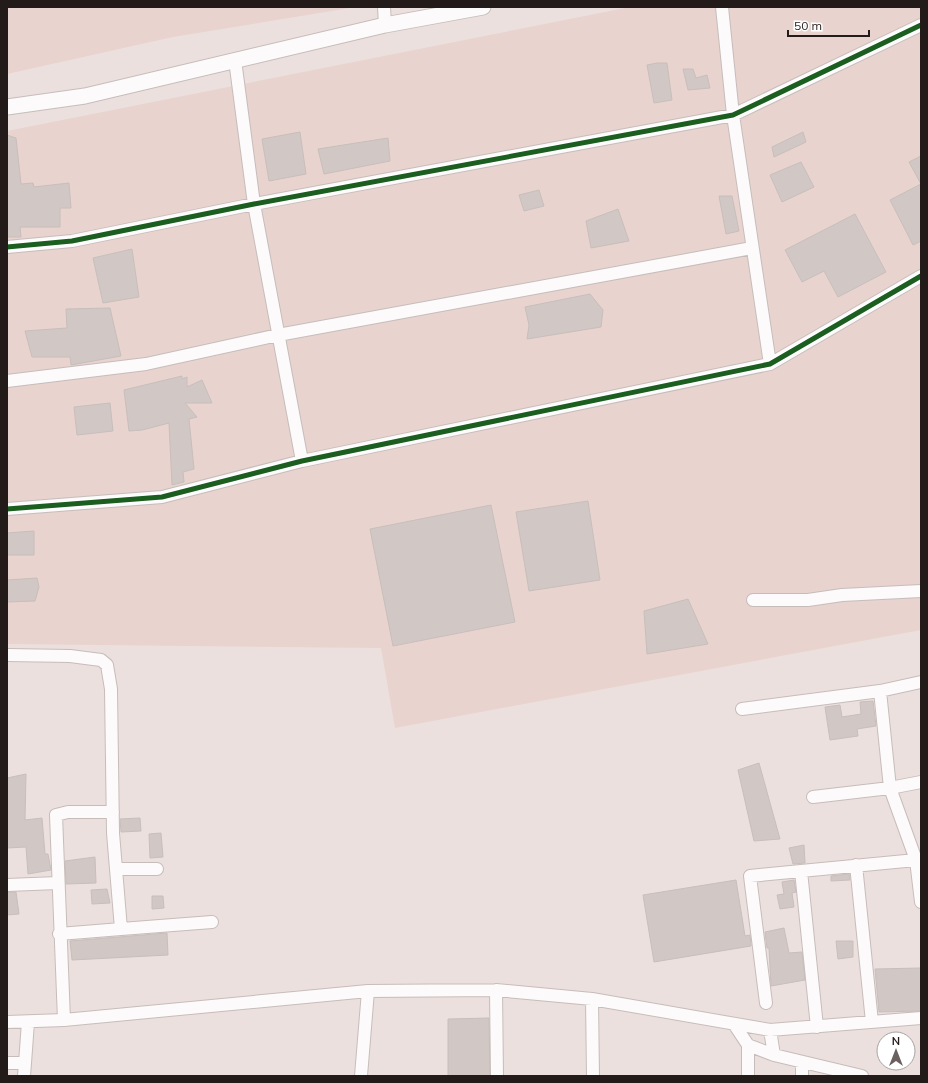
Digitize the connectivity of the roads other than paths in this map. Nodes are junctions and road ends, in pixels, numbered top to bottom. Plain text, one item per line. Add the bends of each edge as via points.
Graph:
1 (384, 7) edge
2 (482, 7) edge
3 (722, 7) edge
4 (385, 25) junction
5 (921, 25) edge
6 (236, 60) junction
7 (7, 107) edge
8 (733, 115) junction
9 (254, 204) junction
10 (7, 246) edge
11 (752, 248) junction
12 (921, 276) edge
13 (278, 336) junction
14 (770, 364) junction
15 (7, 381) edge
16 (302, 461) junction
17 (7, 509) edge
18 (921, 591) edge
19 (753, 600) dead end
20 (7, 655) edge
21 (921, 682) edge
22 (880, 690) junction
23 (742, 708) dead end
24 (921, 782) edge
25 (890, 788) junction
26 (812, 797) dead end
27 (113, 812) junction
28 (916, 860) junction
29 (856, 865) junction
30 (117, 869) junction
31 (157, 869) dead end
32 (801, 871) junction
33 (58, 883) junction
34 (7, 885) edge
35 (921, 902) edge
36 (212, 922) dead end
37 (121, 929) junction
38 (59, 934) junction
39 (496, 990) junction
40 (368, 991) junction
41 (592, 999) junction
42 (766, 1003) dead end
43 (921, 1018) edge
44 (64, 1020) junction
45 (7, 1022) edge
46 (28, 1022) junction
47 (872, 1022) junction
48 (734, 1024) junction
49 (816, 1027) junction
50 (770, 1030) junction
51 (748, 1045) junction
52 (774, 1056) junction
53 (802, 1062) junction
54 (7, 1063) edge
55 (25, 1063) junction
56 (848, 1074) edge
57 (24, 1076) edge
58 (361, 1076) edge
59 (496, 1076) edge
60 (593, 1076) edge
61 (748, 1076) edge
62 (802, 1076) edge
63 (862, 1076) edge

1 - 4 street
2 - 4 main road
3 - 8 street
4 - 6 main road
5 - 8 street
6 - 7 main road via 85,96
6 - 9 street
8 - 9 street
8 - 11 street
9 - 10 street via 72,242
9 - 13 street
11 - 13 street
11 - 14 street
12 - 14 street
13 - 15 street via 146,364
13 - 16 street
14 - 16 street
16 - 17 street via 162,497
18 - 19 street via 842,595 808,600
20 - 27 street via 70,656 101,660 107,665 111,689
21 - 22 street
22 - 23 street
22 - 25 street
24 - 25 street
25 - 26 street
25 - 28 street
27 - 30 street
27 - 33 street via 68,812 56,815
28 - 29 street
28 - 35 street
29 - 32 street
29 - 47 street
30 - 31 street
30 - 37 street
32 - 42 street via 750,876
32 - 49 street
33 - 34 street
33 - 38 street
36 - 37 street
37 - 38 street
38 - 44 street
39 - 40 street
39 - 41 street
39 - 59 street
40 - 44 street
40 - 58 street
41 - 48 street
41 - 60 street
43 - 47 street
44 - 46 street
45 - 46 street
46 - 55 street
47 - 49 street
48 - 50 street
48 - 51 street
49 - 50 street
50 - 52 street
51 - 52 street
51 - 61 street
52 - 53 street
53 - 56 street
53 - 62 street
54 - 55 street
55 - 57 street
56 - 63 street

